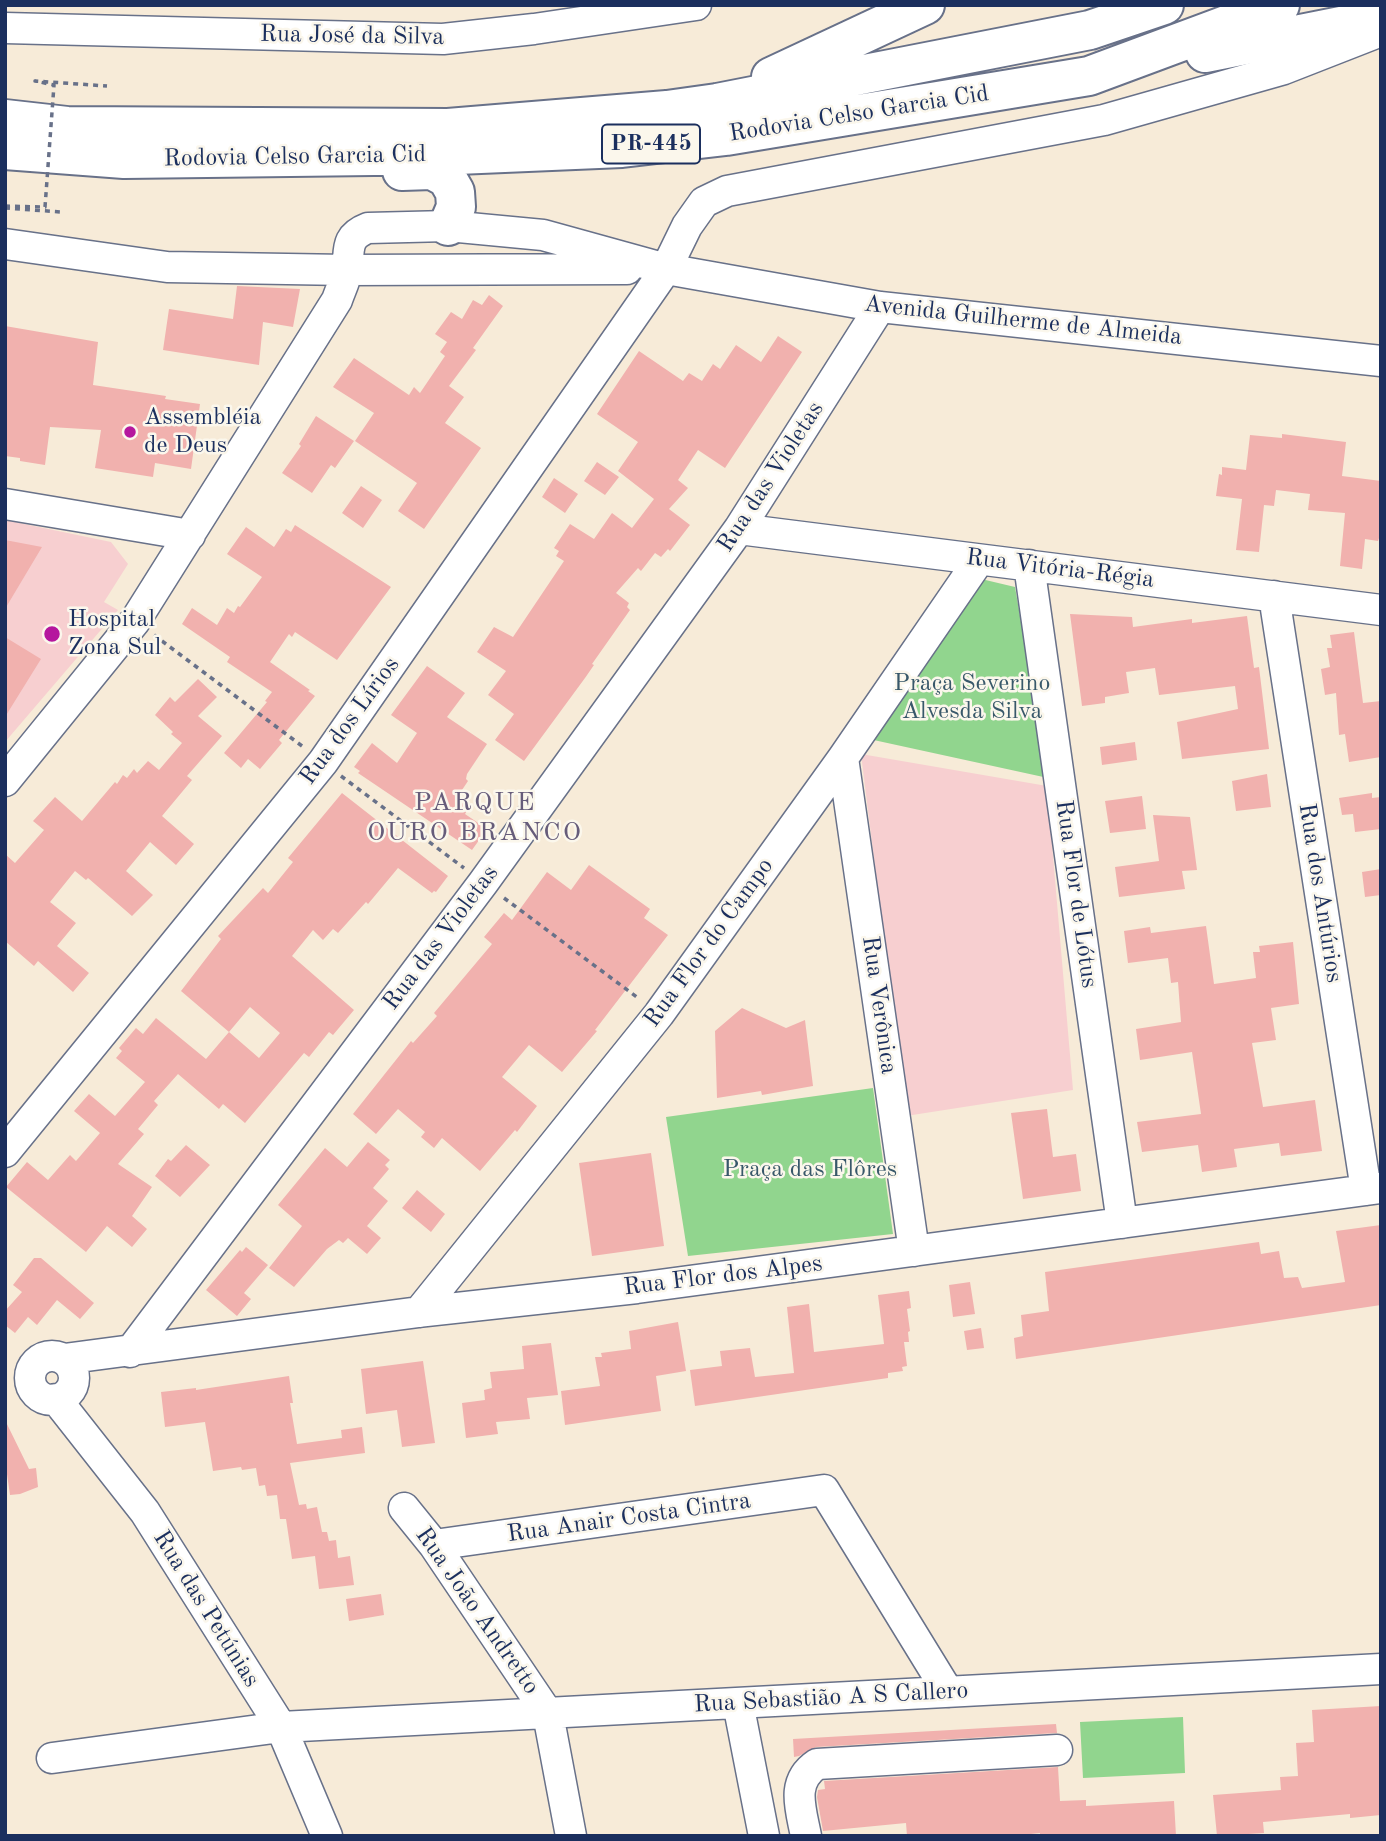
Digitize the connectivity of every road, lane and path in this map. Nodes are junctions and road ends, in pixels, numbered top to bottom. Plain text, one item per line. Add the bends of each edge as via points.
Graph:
1 (696, 5) edge
2 (925, 5) edge
3 (1164, 5) edge
4 (1280, 5) edge
5 (534, 17) edge
6 (1381, 18) edge
7 (5, 28) edge
8 (1381, 31) edge
9 (1089, 76) junction
10 (107, 86) dead end
11 (717, 103) junction
12 (5, 119) edge
13 (5, 150) edge
14 (124, 159) junction
15 (5, 207) edge
16 (61, 212) dead end
17 (448, 226) junction
18 (5, 244) edge
19 (666, 269) junction
20 (347, 270) junction
21 (880, 307) junction
22 (1381, 361) edge
23 (5, 504) edge
24 (739, 529) junction
25 (190, 535) junction
26 (979, 560) junction
27 (1029, 565) junction
28 (1274, 596) junction
29 (1381, 610) edge
30 (135, 621) junction
31 (844, 758) junction
32 (323, 762) junction
33 (5, 781) edge
34 (483, 883) junction
35 (659, 1014) junction
36 (5, 1152) edge
37 (1373, 1189) edge
38 (1122, 1223) junction
39 (914, 1251) junction
40 (419, 1312) junction
41 (130, 1352) junction
42 (64, 1359) junction
43 (18, 1373) edge
44 (56, 1399) junction
45 (404, 1507) dead end
46 (434, 1545) junction
47 (1381, 1669) edge
48 (948, 1692) junction
49 (738, 1703) junction
50 (548, 1714) junction
51 (281, 1727) junction
52 (1057, 1750) dead end
53 (52, 1758) dead end
54 (327, 1836) edge
55 (571, 1836) edge
56 (764, 1836) edge
57 (806, 1836) edge

1 - 5 street, Rua José da Silva
2 - 11 highway
3 - 11 highway, Rodovia Celso Garcia Cid / PR-445 via 1090,30
4 - 9 highway, Rodovia Celso Garcia Cid / PR-445
5 - 7 street, Rua José da Silva via 443,39
6 - 9 highway
8 - 19 street, Rua dos Lírios via 1284,69 1104,120 727,191 704,202
9 - 14 highway, Rodovia Celso Garcia Cid / PR-445 via 726,136 622,148
10 - 15 path, bridge via 35,80 54,85 45,207
11 - 12 highway, Rodovia Celso Garcia Cid / PR-445 via 448,128 68,126
13 - 14 highway, Rodovia Celso Garcia Cid / PR-445
14 - 17 highway via 234,174 432,170 447,178 455,192 456,207
15 - 16 path, bridge
17 - 19 street, Avenida Guilherme de Almeida via 543,235
17 - 20 street, Avenida Guilherme de Almeida via 357,232 349,245
18 - 20 street, Avenida Guilherme de Almeida via 167,267
19 - 20 street, Avenida Guilherme de Almeida
19 - 21 street, Avenida Guilherme de Almeida
19 - 32 street, Rua dos Lírios
20 - 25 street via 337,300
21 - 22 street, Avenida Guilherme de Almeida
21 - 24 street, Rua das Violetas
23 - 25 street
24 - 26 street, Rua Vitória-Régia
24 - 34 street, Rua das Violetas
25 - 30 street
26 - 27 street, Rua Vitória-Régia
26 - 31 street, Rua Flor do Campo
27 - 28 street, Rua Vitória-Régia
27 - 38 street, Rua Flor de Lótus
28 - 29 street, Rua Vitória-Régia
28 - 37 street, Rua dos Antúrios
30 - 32 path
30 - 33 street
31 - 35 street, Rua Flor do Campo
31 - 39 street, Rua Verônica
32 - 34 path
32 - 36 street, Rua dos Lírios
34 - 35 path
34 - 41 street, Rua das Violetas
35 - 40 street, Rua Flor do Campo
37 - 38 street, Rua Flor dos Alpes
38 - 39 street, Rua Flor dos Alpes
39 - 40 street, Rua Flor dos Alpes
40 - 41 street, Rua Flor dos Alpes
41 - 42 street, Rua Flor dos Alpes
42 - 43 street, Rua Flor dos Alpes via 43,1358
42 - 44 street via 74,1378 69,1392
43 - 44 street, Rua das Petúnias via 37,1394
44 - 51 street, Rua das Petúnias via 145,1512
45 - 46 street, Rua João Andretto
46 - 48 street, Rua Anair Costa Cintra via 824,1490
46 - 50 street, Rua João Andretto
47 - 48 street, Rua Sebastião A S Callero
48 - 49 street, Rua Sebastião A S Callero
49 - 50 street, Rua Sebastião A S Callero
49 - 56 street
50 - 51 street, Rua Sebastião A S Callero
50 - 55 street
51 - 53 street, Rua Sebastião A S Callero
51 - 54 street, Rua das Petúnias
52 - 57 street via 817,1764 805,1774 799,1788

